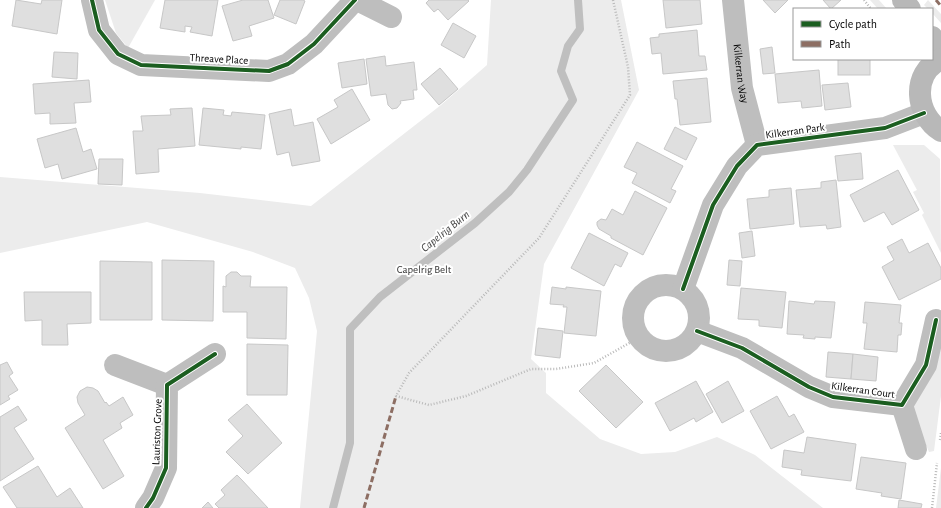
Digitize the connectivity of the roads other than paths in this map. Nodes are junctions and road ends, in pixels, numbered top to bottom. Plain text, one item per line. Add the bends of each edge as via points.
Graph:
1 (92, 0) edge
2 (356, 0) edge
3 (733, 0) edge
4 (903, 0) edge
5 (909, 8) edge
6 (391, 17) dead end
7 (933, 38) edge
8 (941, 48) edge
9 (941, 59) edge
10 (924, 113) junction
11 (941, 131) edge
12 (757, 145) junction
13 (683, 289) junction
14 (936, 320) dead end
15 (697, 331) junction
16 (215, 354) dead end
17 (115, 365) dead end
18 (167, 385) junction
19 (902, 405) junction
20 (916, 450) dead end
21 (146, 508) edge

1 - 2 street, Threave Place via 99,30 118,54 141,64 269,71 288,64 314,44
2 - 6 street, Threave Place
3 - 12 street, Kilkerran Way via 742,88
4 - 5 street
7 - 8 street
9 - 10 street via 929,68 923,77 920,101
10 - 11 street
10 - 12 street, Kilkerran Park via 885,128
12 - 13 street, Kilkerran Park via 737,166 712,205
13 - 15 street via 696,303 699,312
13 - 15 street via 673,285 662,285 651,288 642,295 633,316 635,327 647,344 655,349 670,350 684,346
14 - 19 street, Kilkerran Court via 926,365
15 - 19 street, Kilkerran Court via 742,348 810,387 834,397
16 - 18 street, Lauriston Grove
17 - 18 street, Lauriston Grove
18 - 21 street, Lauriston Grove via 166,468
19 - 20 street, Kilkerran Court

